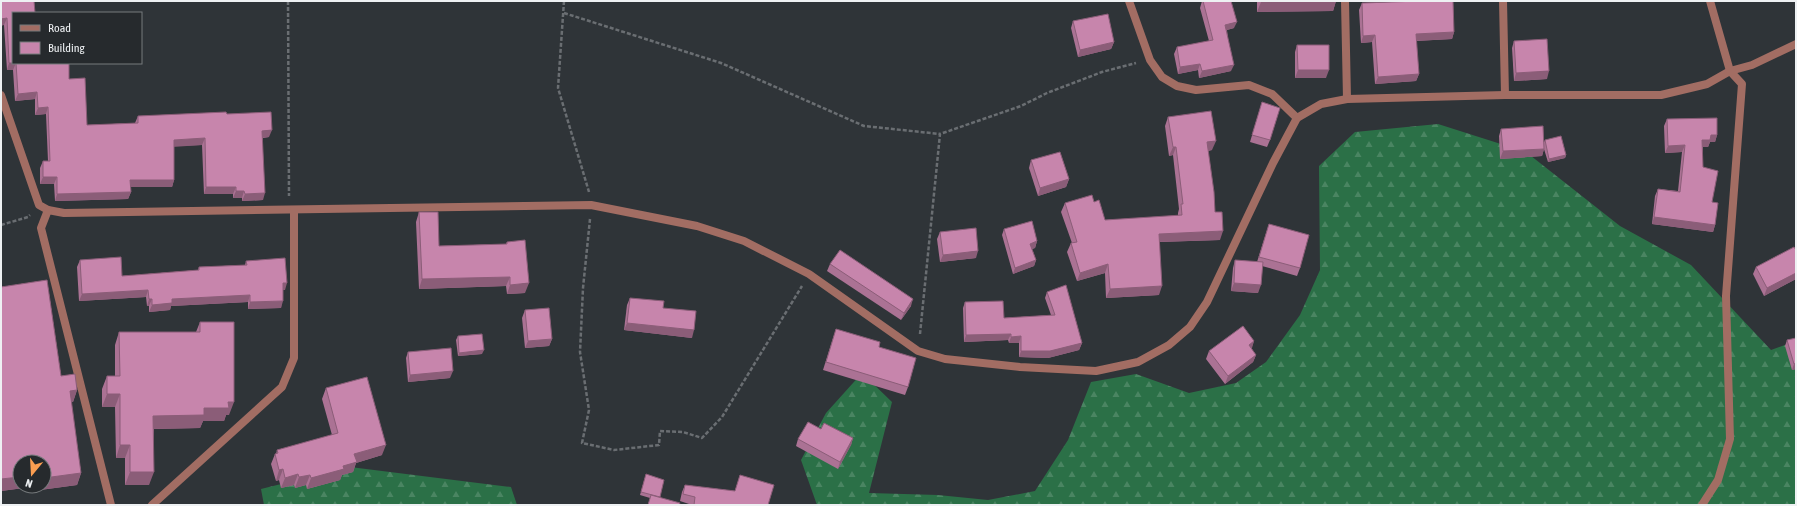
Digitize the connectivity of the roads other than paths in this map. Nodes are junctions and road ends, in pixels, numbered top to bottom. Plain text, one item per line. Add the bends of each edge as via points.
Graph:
1 (1128, 1) edge
2 (1345, 1) edge
3 (1503, 1) edge
4 (1710, 1) edge
5 (1796, 44) edge
6 (1730, 71) junction
7 (1, 95) edge
8 (1505, 95) junction
9 (1347, 98) junction
10 (1297, 118) junction
11 (48, 210) junction
12 (291, 210) junction
13 (112, 505) edge
14 (152, 505) edge
15 (1702, 505) edge

1 - 10 street via 1150,60 1162,77 1177,86 1196,90 1249,86 1272,94
2 - 9 street
3 - 8 street
4 - 6 street
5 - 6 street via 1752,66
6 - 8 street via 1707,84 1661,95
6 - 15 street via 1742,84 1726,296 1730,440 1718,480
7 - 11 street via 39,205
8 - 9 street
9 - 10 street via 1321,104
10 - 12 street via 1273,163 1208,302 1190,327 1169,345 1138,362 1096,371 945,359 918,351 809,274 744,241 697,226 591,205
11 - 12 street via 72,213
11 - 13 street via 41,228
12 - 14 street via 294,358 282,387

